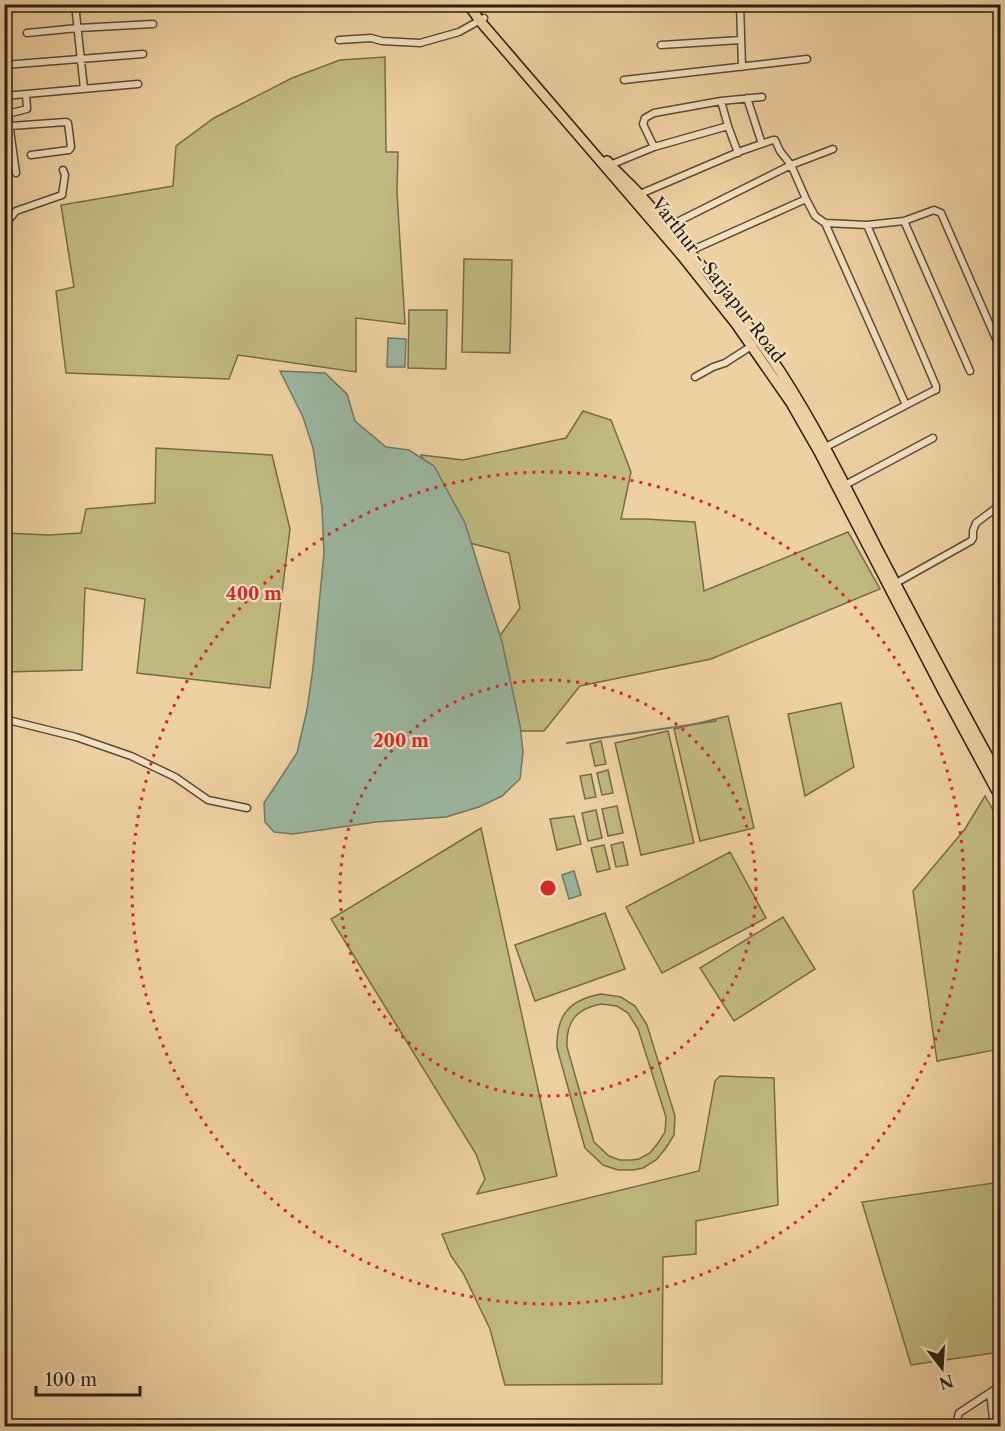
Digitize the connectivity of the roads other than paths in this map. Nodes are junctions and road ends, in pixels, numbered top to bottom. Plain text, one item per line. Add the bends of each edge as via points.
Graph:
1 (75, 4) edge
2 (120, 4) edge
3 (168, 4) edge
4 (468, 4) edge
5 (473, 4) edge
6 (740, 4) edge
7 (482, 20) junction
8 (153, 24) dead end
9 (78, 28) junction
10 (27, 33) dead end
11 (339, 40) dead end
12 (741, 40) junction
13 (662, 45) dead end
14 (143, 54) dead end
15 (81, 58) junction
16 (807, 59) dead end
17 (4, 65) edge
18 (742, 67) junction
19 (624, 80) dead end
20 (138, 84) dead end
21 (84, 89) junction
22 (26, 94) junction
23 (4, 96) edge
24 (762, 97) dead end
25 (747, 98) junction
26 (721, 101) junction
27 (10, 126) junction
28 (728, 126) junction
29 (762, 144) junction
30 (654, 147) junction
31 (833, 149) dead end
32 (738, 153) junction
33 (31, 155) dead end
34 (610, 165) junction
35 (791, 165) junction
36 (63, 170) dead end
37 (16, 173) dead end
38 (640, 194) junction
39 (806, 199) junction
40 (904, 221) junction
41 (825, 223) junction
42 (867, 225) junction
43 (4, 226) edge
44 (669, 226) junction
45 (690, 251) junction
46 (755, 343) junction
47 (1000, 348) edge
48 (970, 371) dead end
49 (695, 377) dead end
50 (906, 405) junction
51 (933, 438) dead end
52 (822, 450) junction
53 (845, 485) junction
54 (1000, 505) edge
55 (896, 583) junction
56 (4, 719) edge
57 (1000, 778) edge
58 (1000, 797) edge
59 (247, 808) dead end
60 (1000, 1386) edge
61 (990, 1393) junction
62 (957, 1426) edge
63 (994, 1426) edge

1 - 9 street
2 - 3 street
4 - 7 main road, Varthur - Sarjapur Road
5 - 7 main road, Varthur - Sarjapur Road
6 - 12 street
7 - 11 street via 459,32 420,43 371,38
7 - 34 main road, Varthur - Sarjapur Road
7 - 46 main road, Varthur - Sarjapur Road
8 - 9 street
9 - 10 street
9 - 15 street
12 - 13 street
12 - 18 street
14 - 15 street
15 - 17 street
15 - 21 street
16 - 18 street
18 - 19 street
20 - 21 street
21 - 22 street
22 - 23 street
22 - 27 street via 27,110 9,114
24 - 25 street
25 - 26 street
25 - 29 street
26 - 28 street
26 - 30 street via 646,116 643,124
27 - 33 street via 68,123 69,150
27 - 37 street
28 - 30 street
28 - 32 street
29 - 32 street
29 - 35 street via 775,140
30 - 34 street
31 - 35 street
32 - 38 street
34 - 38 main road, Varthur - Sarjapur Road
35 - 39 street
35 - 44 street
36 - 43 street via 62,195 16,211
38 - 44 main road, Varthur - Sarjapur Road
39 - 41 street via 815,216
39 - 45 street
40 - 42 street
40 - 47 street via 934,210 941,213
40 - 48 street
41 - 42 street
41 - 50 street
42 - 50 street via 936,386 936,390
44 - 45 main road, Varthur - Sarjapur Road
45 - 46 main road, Varthur - Sarjapur Road
46 - 49 street
46 - 52 main road, Varthur - Sarjapur Road via 798,399
50 - 52 street
51 - 53 street
52 - 53 main road, Varthur - Sarjapur Road
52 - 58 main road, Varthur - Sarjapur Road
53 - 55 main road, Varthur - Sarjapur Road
54 - 55 street via 976,523 971,542
55 - 57 main road, Varthur - Sarjapur Road
56 - 59 street via 123,752 175,777 208,800
60 - 61 street
61 - 62 street via 959,1413
61 - 63 street

